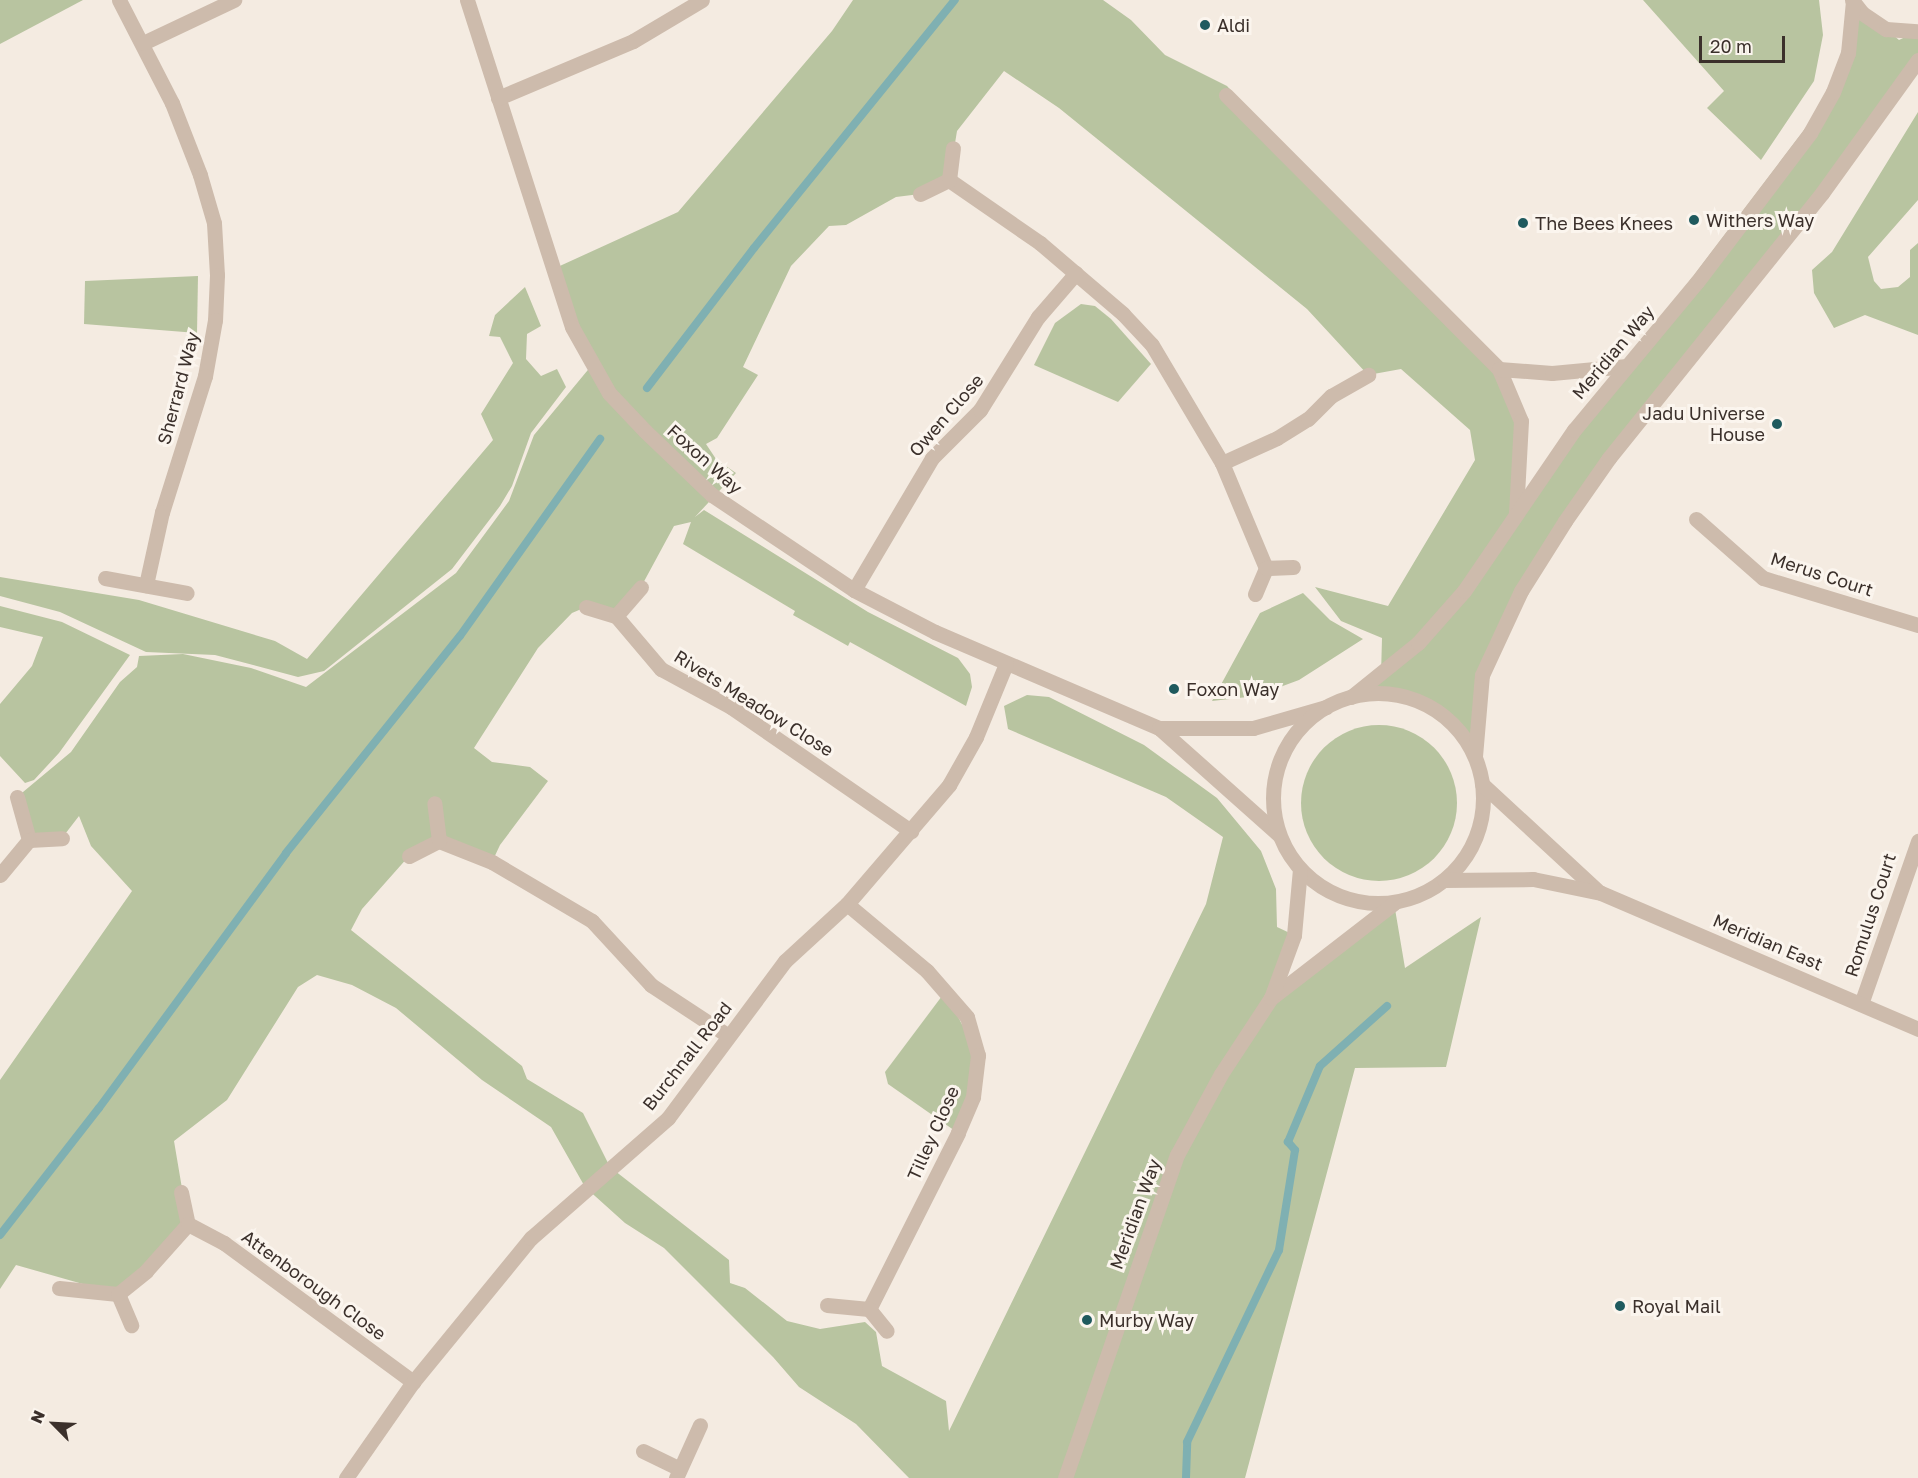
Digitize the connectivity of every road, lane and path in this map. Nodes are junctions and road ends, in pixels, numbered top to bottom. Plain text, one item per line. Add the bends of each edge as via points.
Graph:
1 (119, 0) edge
2 (234, 0) edge
3 (467, 0) edge
4 (702, 0) edge
5 (1853, 1) edge
6 (1918, 31) edge
7 (143, 43) junction
8 (1918, 60) edge
9 (1226, 95) dead end
10 (498, 99) junction
11 (953, 148) dead end
12 (949, 180) junction
13 (920, 194) dead end
14 (1076, 273) junction
15 (1627, 366) junction
16 (1499, 369) junction
17 (1368, 375) dead end
18 (1222, 463) junction
19 (1516, 512) junction
20 (1696, 519) dead end
21 (1293, 567) dead end
22 (1266, 568) junction
23 (105, 578) dead end
24 (146, 585) junction
25 (641, 586) dead end
26 (854, 590) junction
27 (187, 593) dead end
28 (1255, 594) dead end
29 (586, 607) dead end
30 (616, 616) junction
31 (1918, 625) edge
32 (1006, 664) junction
33 (1351, 697) junction
34 (1326, 707) junction
35 (1159, 728) junction
36 (1475, 756) junction
37 (1482, 784) junction
38 (16, 797) dead end
39 (435, 803) dead end
40 (911, 831) junction
41 (1279, 835) junction
42 (62, 838) dead end
43 (28, 840) junction
44 (439, 841) junction
45 (1918, 841) edge
46 (409, 856) dead end
47 (1300, 869) junction
48 (0, 875) edge
49 (1444, 880) junction
50 (1601, 893) junction
51 (1394, 903) junction
52 (847, 904) junction
53 (1271, 998) junction
54 (1861, 1004) junction
55 (1918, 1029) edge
56 (727, 1035) junction
57 (181, 1192) dead end
58 (188, 1224) junction
59 (60, 1288) dead end
60 (118, 1293) junction
61 (827, 1305) dead end
62 (869, 1309) junction
63 (132, 1324) dead end
64 (887, 1331) dead end
65 (413, 1382) junction
66 (700, 1425) dead end
67 (643, 1451) dead end
68 (1072, 1460) junction
69 (677, 1473) edge
70 (346, 1478) edge
71 (1065, 1478) edge
72 (1073, 1478) edge

1 - 7 street, Sherrard Way
2 - 7 street
3 - 10 street, Foxon Way
4 - 10 street via 633,41
5 - 6 street via 1873,22 1886,28
5 - 15 street, Meridian Way via 1848,53 1833,92 1810,133 1697,282
7 - 24 street, Sherrard Way via 200,176 214,223 217,275 215,320 205,376 162,512
8 - 36 street via 1822,193 1609,458 1565,521 1521,591 1482,675
9 - 16 street
10 - 26 street, Foxon Way via 572,327 609,393 712,495 772,539
11 - 12 street
12 - 13 street
12 - 14 street
14 - 18 street via 1152,345
14 - 26 street, Owen Close via 1038,316 985,404 932,458
15 - 16 street via 1552,373
15 - 19 street, Meridian Way via 1574,430
16 - 19 street via 1521,422
17 - 18 street via 1331,396 1308,418 1277,438
18 - 22 street
19 - 33 street, Meridian Way via 1464,591 1426,634
20 - 31 street, Merus Court via 1763,578
21 - 22 street
22 - 28 street
23 - 24 street
24 - 27 street
25 - 30 street
26 - 32 street, Foxon Way
29 - 30 street
30 - 40 street, Rivets Meadow Close via 661,669 731,707
32 - 35 street, Foxon Way
32 - 40 street, Burchnall Road via 965,760
33 - 34 street
33 - 36 street via 1372,693 1414,699 1450,722
34 - 35 street, Foxon Way via 1253,728
34 - 41 street via 1302,725 1285,749 1275,777 1273,806
35 - 41 street, Foxon Way
36 - 37 street
37 - 49 street via 1483,811 1476,837 1463,861
37 - 50 street, Meridian East
38 - 43 street
39 - 44 street
40 - 52 street, Burchnall Road
41 - 47 street
42 - 43 street
43 - 48 street
44 - 46 street
44 - 56 street via 492,862 592,921 651,985
45 - 54 street, Romulus Court
47 - 51 street via 1315,883 1353,901
47 - 53 street, Meridian Way via 1294,934
49 - 50 street, Meridian East via 1533,879
49 - 51 street via 1421,895
50 - 54 street, Meridian East
51 - 53 street, Meridian Way
52 - 56 street, Burchnall Road via 785,961
52 - 62 street, Tilley Close via 927,971 967,1017 978,1055 973,1097 958,1133
53 - 68 street, Meridian Way via 1221,1074 1177,1155
54 - 55 street, Meridian East
56 - 65 street, Burchnall Road via 668,1118 531,1238
57 - 58 street
58 - 60 street via 146,1271
58 - 65 street, Attenborough Close via 224,1243
59 - 60 street
60 - 63 street
61 - 62 street
62 - 64 street
65 - 70 street, Burchnall Road
66 - 69 street
67 - 69 street
68 - 71 street, Meridian Way
68 - 72 street, Meridian Way

